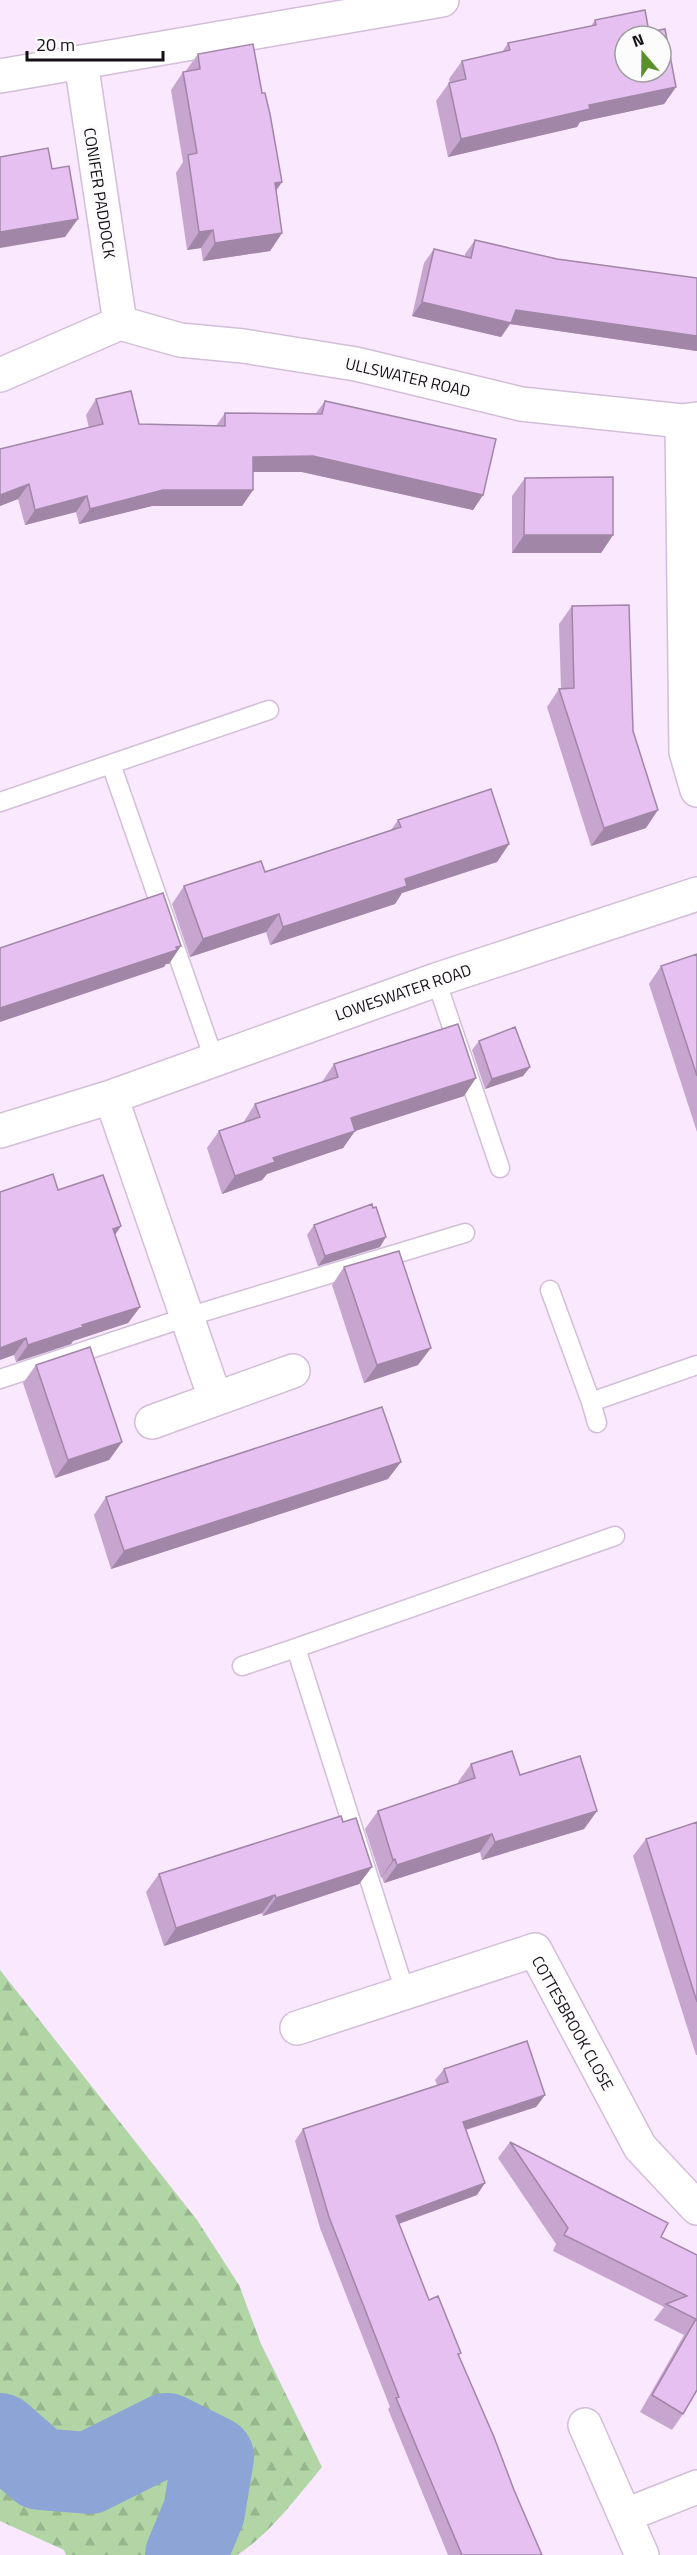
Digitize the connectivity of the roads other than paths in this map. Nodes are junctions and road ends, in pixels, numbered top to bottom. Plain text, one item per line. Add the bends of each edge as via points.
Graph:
1 (442, 0) edge
2 (367, 6) edge
3 (81, 62) junction
4 (0, 76) edge
5 (120, 323) junction
6 (0, 375) edge
7 (690, 420) edge
8 (269, 710) dead end
9 (111, 764) junction
10 (697, 790) edge
11 (0, 802) edge
12 (697, 894) edge
13 (436, 980) junction
14 (214, 1059) junction
15 (111, 1097) junction
16 (0, 1131) edge
17 (500, 1167) dead end
18 (465, 1233) dead end
19 (550, 1290) dead end
20 (187, 1317) junction
21 (697, 1365) edge
22 (293, 1371) dead end
23 (0, 1379) edge
24 (215, 1398) junction
25 (591, 1402) junction
26 (152, 1422) dead end
27 (597, 1423) dead end
28 (615, 1536) dead end
29 (296, 1648) junction
30 (242, 1666) dead end
31 (405, 1992) junction
32 (297, 2028) dead end
33 (697, 2208) edge
34 (585, 2425) dead end
35 (697, 2487) edge
36 (626, 2515) junction
37 (642, 2555) edge

1 - 2 street
2 - 3 street
3 - 4 street
3 - 5 street, CONIFER PADDOCK
5 - 6 street
5 - 7 street, ULLSWATER ROAD via 180,340 356,363 521,404
7 - 10 street via 686,752
8 - 9 lane
9 - 11 lane
9 - 14 lane
12 - 13 street, LOWESWATER ROAD
13 - 14 street, LOWESWATER ROAD
13 - 17 lane
14 - 15 street, LOWESWATER ROAD
15 - 16 street, LOWESWATER ROAD
15 - 20 street
18 - 20 lane
19 - 25 lane
20 - 23 lane
20 - 24 street
21 - 25 lane
22 - 24 street
24 - 26 street
25 - 27 lane
28 - 29 lane
29 - 30 lane
29 - 31 lane
31 - 32 street, COTTESBROOK CLOSE
31 - 33 street, COTTESBROOK CLOSE via 535,1950 640,2147
34 - 36 street
35 - 36 street
36 - 37 street

